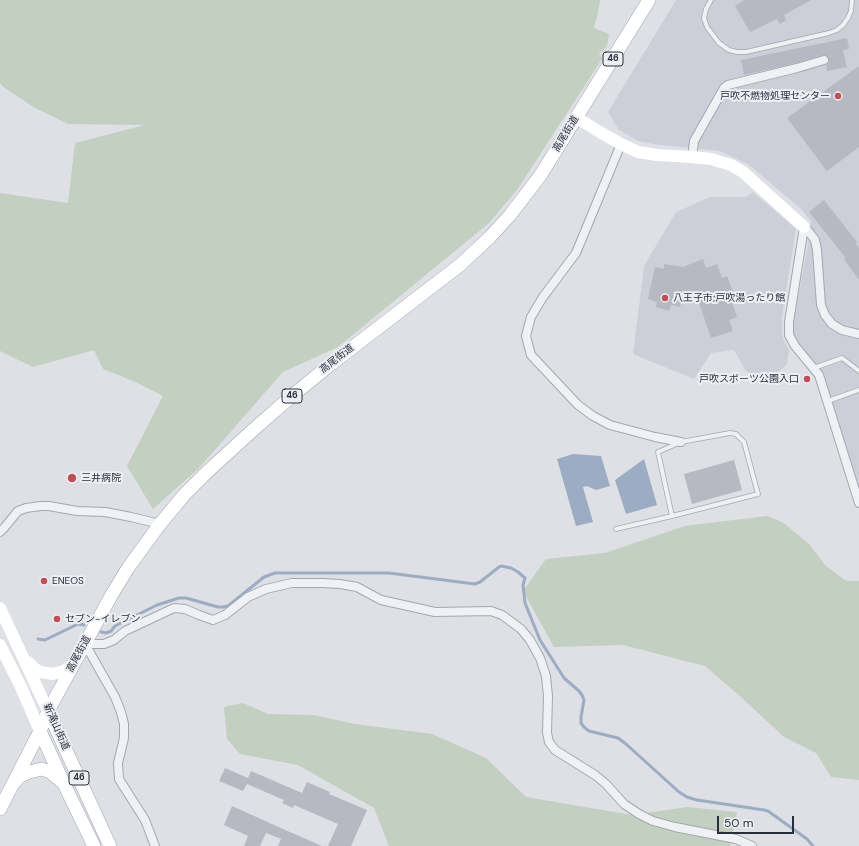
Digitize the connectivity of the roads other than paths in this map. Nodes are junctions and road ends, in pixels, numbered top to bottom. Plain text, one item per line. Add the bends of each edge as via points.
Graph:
1 (649, 0) edge
2 (711, 0) edge
3 (852, 0) edge
4 (824, 60) dead end
5 (576, 117) junction
6 (621, 144) junction
7 (692, 157) junction
8 (804, 227) junction
9 (859, 334) edge
10 (814, 369) junction
11 (859, 371) edge
12 (859, 390) edge
13 (827, 401) junction
14 (681, 442) junction
15 (859, 503) edge
16 (672, 516) junction
17 (160, 524) junction
18 (616, 529) dead end
19 (0, 532) edge
20 (0, 608) edge
21 (85, 644) junction
22 (0, 645) edge
23 (22, 655) junction
24 (0, 657) edge
25 (74, 665) junction
26 (20, 685) junction
27 (48, 711) junction
28 (40, 731) junction
29 (63, 782) junction
30 (12, 784) junction
31 (0, 810) edge
32 (94, 846) edge
33 (110, 846) edge
34 (155, 846) edge
35 (752, 846) edge

1 - 5 main road, 高尾街道 / 46
2 - 3 lane via 704,18 707,27 719,43 729,50 746,52 837,30 848,18
4 - 7 street via 728,84 694,141
5 - 6 main road
5 - 17 main road, 高尾街道 / 46 via 530,189 476,251 293,394 184,495
6 - 7 main road via 638,152
6 - 14 street via 576,253 543,297 532,317 526,336 531,355 578,405 593,416 610,425
7 - 8 main road via 732,165
8 - 9 street via 814,240 817,250 821,305 825,315 832,324 842,330
8 - 10 street via 789,335
10 - 11 lane via 842,358
10 - 13 street via 819,375
12 - 13 lane
13 - 15 street
14 - 16 lane via 658,452
14 - 16 lane via 736,434 744,442 758,494
16 - 18 lane
17 - 19 street via 105,512 41,506 18,511
17 - 21 main road, 高尾街道 / 46 via 122,577
20 - 23 main road, 新滝山街道
21 - 25 main road, 高尾街道 / 46
21 - 34 street via 121,712 124,738 118,763 119,779 145,820
21 - 35 street via 104,644 114,640 125,631 174,608 185,609 214,620 226,615 248,597 260,591 292,584 340,584 358,588 381,600 435,612 491,611 502,615 521,629 540,658 546,676 548,696 547,733 549,742 555,750 595,775 624,804 653,821 675,828 736,839
22 - 26 main road, 新滝山街道
23 - 25 main road via 40,672 45,673 54,674
23 - 27 main road, 新滝山街道
24 - 26 main road
25 - 27 main road, 高尾街道 / 46
26 - 28 main road, 新滝山街道
27 - 28 main road, 高尾街道 / 46
27 - 33 main road, 新滝山街道 / 46
28 - 29 main road, 新滝山街道 / 46
28 - 30 main road, 46
29 - 30 main road via 42,769 20,776
29 - 32 main road, 新滝山街道 / 46
30 - 31 main road, 46

